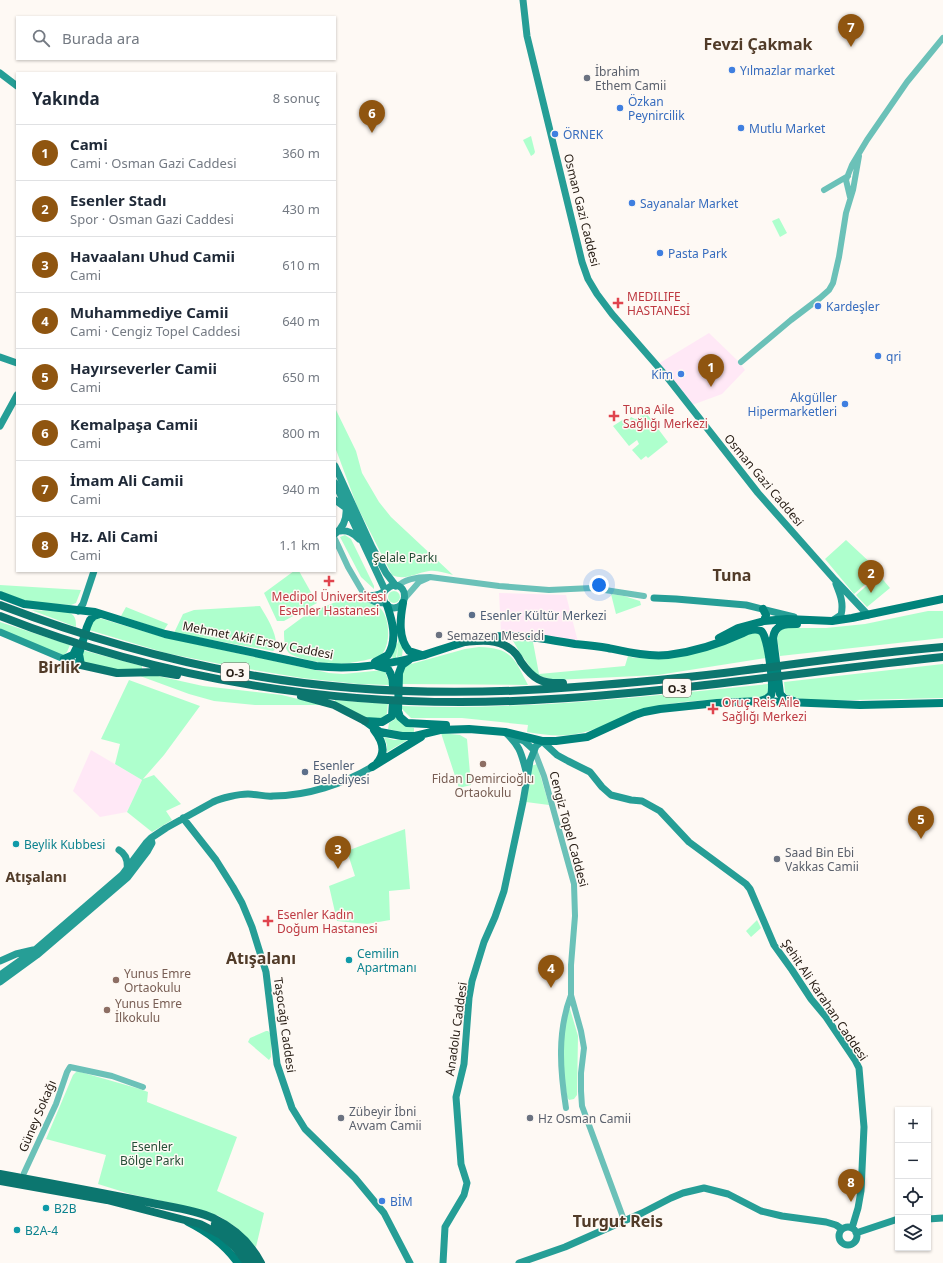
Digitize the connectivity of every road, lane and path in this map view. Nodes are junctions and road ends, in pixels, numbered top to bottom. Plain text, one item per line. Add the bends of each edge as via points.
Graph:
1 (523, 0) edge
2 (943, 38) edge
3 (0, 73) edge
4 (0, 78) edge
5 (16, 85) edge
6 (16, 90) edge
7 (858, 156) junction
8 (847, 176) junction
9 (855, 181) junction
10 (847, 185) junction
11 (851, 201) junction
12 (0, 356) edge
13 (742, 362) dead end
14 (16, 363) edge
15 (16, 397) edge
16 (0, 426) edge
17 (336, 468) edge
18 (336, 486) edge
19 (336, 501) edge
20 (346, 508) junction
21 (337, 532) edge
22 (336, 541) edge
23 (361, 541) junction
24 (94, 572) edge
25 (379, 576) junction
26 (430, 577) junction
27 (835, 580) junction
28 (397, 586) junction
29 (88, 588) junction
30 (384, 591) junction
31 (0, 595) edge
32 (365, 596) junction
33 (644, 596) dead end
34 (654, 598) dead end
35 (404, 600) junction
36 (943, 600) edge
37 (386, 604) junction
38 (0, 605) edge
39 (916, 605) junction
40 (943, 605) edge
41 (763, 609) junction
42 (78, 611) junction
43 (100, 614) junction
44 (868, 615) junction
45 (0, 616) edge
46 (764, 621) junction
47 (832, 621) junction
48 (0, 632) edge
49 (463, 642) junction
50 (770, 646) junction
51 (943, 647) edge
52 (697, 649) junction
53 (419, 656) junction
54 (943, 657) edge
55 (64, 659) junction
56 (78, 664) junction
57 (368, 665) junction
58 (212, 678) junction
59 (606, 685) junction
60 (775, 687) junction
61 (285, 690) junction
62 (760, 701) junction
63 (806, 704) junction
64 (931, 704) junction
65 (943, 704) edge
66 (943, 708) edge
67 (365, 721) junction
68 (372, 727) junction
69 (469, 729) junction
70 (505, 732) junction
71 (429, 733) junction
72 (542, 741) junction
73 (556, 741) junction
74 (534, 750) junction
75 (553, 750) junction
76 (372, 767) junction
77 (527, 773) junction
78 (183, 818) junction
79 (151, 838) junction
80 (119, 850) dead end
81 (127, 870) junction
82 (35, 950) junction
83 (0, 961) edge
84 (0, 975) edge
85 (0, 982) edge
86 (571, 996) junction
87 (142, 1087) dead end
88 (566, 1108) dead end
89 (0, 1169) edge
90 (24, 1173) junction
91 (0, 1174) edge
92 (0, 1181) edge
93 (0, 1186) edge
94 (133, 1199) junction
95 (125, 1205) junction
96 (187, 1211) junction
97 (178, 1218) junction
98 (931, 1218) edge
99 (943, 1218) edge
100 (624, 1220) junction
101 (895, 1220) edge
102 (842, 1229) junction
103 (854, 1230) junction
104 (238, 1263) edge
105 (247, 1263) edge
106 (255, 1263) edge
107 (261, 1263) edge
108 (410, 1263) edge
109 (443, 1263) edge
110 (519, 1263) edge

1 - 27 main road, Osman Gazi Caddesi via 527,36 588,279 612,314 667,377 758,493
2 - 7 street via 907,82
3 - 5 main road
4 - 6 main road
7 - 8 street
7 - 9 street
8 - 9 street
8 - 10 street
8 - 10 street via 824,190
9 - 10 street
9 - 11 street
10 - 11 street
11 - 13 street via 846,213 833,283 829,290
12 - 14 main road
15 - 16 main road
17 - 28 main road via 369,541 386,573
18 - 20 main road
19 - 20 main road
20 - 21 main road via 344,526
20 - 23 main road
21 - 23 main road via 351,532
22 - 32 street
23 - 25 main road
24 - 29 main road
25 - 30 main road
25 - 32 main road via 377,590
26 - 28 street via 412,579
26 - 33 street via 549,590 592,588
26 - 35 street via 419,582
27 - 44 main road, Osman Gazi Caddesi
27 - 47 main road, Osman Gazi Caddesi via 843,608 841,615
28 - 30 main road
28 - 35 main road via 403,590
29 - 42 main road
29 - 43 main road via 90,606
30 - 32 main road
30 - 37 main road
31 - 42 main road, Mehmet Akif Ersoy Caddesi via 24,604
32 - 37 main road
34 - 41 main road via 710,601
35 - 37 main road via 395,608
35 - 53 main road via 401,618 403,639 409,651
36 - 39 main road
37 - 57 main road via 393,631 392,646 383,659
38 - 59 highway, O-3 via 86,635 164,656 247,674 388,690 475,692
39 - 40 main road
39 - 44 main road
41 - 46 main road via 766,615
41 - 47 main road via 790,616
42 - 43 main road, Mehmet Akif Ersoy Caddesi
42 - 55 main road via 84,618 83,629 75,653
43 - 56 main road via 90,620
43 - 57 main road, Mehmet Akif Ersoy Caddesi via 165,634 316,666 343,668
44 - 47 main road
45 - 58 highway, O-3 via 71,641
46 - 47 main road
46 - 52 main road via 738,628
47 - 50 main road via 784,625 774,632
48 - 55 main road
49 - 52 main road, Mehmet Akif Ersoy Caddesi via 486,637 513,636 651,654 668,655
49 - 53 main road, Mehmet Akif Ersoy Caddesi
49 - 59 highway via 487,641 504,645 542,682
50 - 52 main road via 764,634 755,629
50 - 60 main road
51 - 59 highway, O-3
53 - 57 main road, Mehmet Akif Ersoy Caddesi
53 - 69 main road via 405,662 400,668 400,717 407,723 459,726
54 - 61 highway, O-3 via 665,690 510,701 388,699
55 - 56 main road via 63,668
56 - 58 highway via 116,673 159,672
57 - 67 main road via 384,667 391,673 392,716 382,722
58 - 61 highway, O-3
60 - 62 main road via 771,695
60 - 63 main road via 784,698
61 - 67 highway via 334,705
62 - 63 main road
62 - 73 main road via 660,709 635,715 587,737
63 - 64 main road
64 - 65 main road
64 - 66 main road
67 - 68 main road
68 - 71 main road via 385,734 409,737
68 - 76 main road via 382,741 383,751 380,760
69 - 70 main road
69 - 71 main road
70 - 72 main road
70 - 74 main road via 524,741
70 - 77 main road via 519,747
71 - 76 main road
72 - 73 main road
72 - 74 main road
72 - 75 main road, Şehit Ali Karahan Caddesi
73 - 75 main road
74 - 77 main road
74 - 86 street, Cengiz Topel Caddesi via 544,776 574,884
75 - 103 main road, Şehit Ali Karahan Caddesi via 568,762 590,772 611,795 642,801 660,811 689,842 746,884 750,890 774,945 859,1068 864,1127 861,1191
76 - 78 main road via 349,780 319,789 273,796 247,794 218,799
77 - 109 main road, Anadolu Caddesi via 504,891 484,942 469,998 464,1064 456,1096 461,1164 467,1183 464,1195 445,1227
78 - 79 main road
78 - 108 main road, Taşocağı Caddesi via 216,860 242,903 252,927 266,972 277,1064 292,1108 305,1130 355,1178 384,1213
79 - 81 main road
79 - 85 main road via 152,843 147,852 128,877
80 - 81 main road via 125,855
81 - 82 main road
82 - 83 main road
82 - 84 main road
86 - 88 street via 565,1011 561,1037
86 - 100 street, Cengiz Topel Caddesi via 584,1048 581,1073 582,1106
87 - 90 street, Güney Sokağı via 112,1076 70,1067
89 - 90 highway
90 - 94 highway via 64,1180
91 - 94 highway
92 - 95 highway
93 - 95 highway
94 - 96 highway
95 - 97 highway
96 - 106 highway via 220,1227 236,1240
96 - 107 highway via 207,1216 231,1228 248,1244
97 - 104 main road via 217,1240
97 - 105 highway via 200,1224 221,1235 235,1247
98 - 99 main road
100 - 102 main road via 683,1193 704,1188 728,1194 761,1211 826,1222
100 - 110 main road via 565,1247
101 - 103 main road
102 - 103 main road via 846,1227
102 - 103 main road via 839,1237 846,1244 853,1243 857,1237

